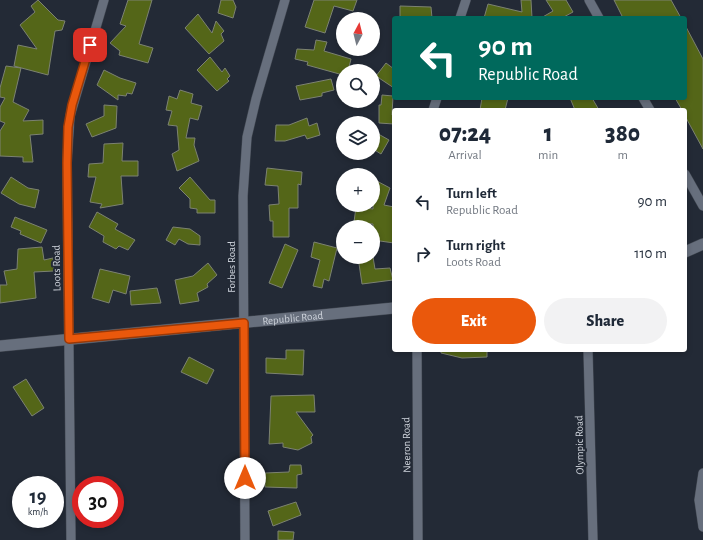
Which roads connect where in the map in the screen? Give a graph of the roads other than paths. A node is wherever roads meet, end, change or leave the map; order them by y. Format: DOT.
graph roads {
  1 [pos="104,0"];
  2 [pos="286,0"];
  3 [pos="466,0"];
  4 [pos="589,0"];
  5 [pos="461,16"];
  6 [pos="598,16"];
  7 [pos="687,178"];
  8 [pos="703,206"];
  9 [pos="703,244"];
  10 [pos="687,251"];
  11 [pos="392,308"];
  12 [pos="244,323"];
  13 [pos="69,339"];
  14 [pos="0,346"];
  15 [pos="417,352"];
  16 [pos="588,352"];
  17 [pos="703,473"];
  18 [pos="703,527"];
  19 [pos="71,540"];
  20 [pos="245,540"];
  21 [pos="418,540"];
  22 [pos="593,540"];
  1 -- 13 [label="street, Loots Road"];
  2 -- 12 [label="street, Forbes Road"];
  3 -- 5 [label="street"];
  4 -- 6 [label="street"];
  7 -- 8 [label="street"];
  9 -- 10 [label="main road"];
  11 -- 12 [label="main road, Republic Road"];
  12 -- 13 [label="main road, Republic Road"];
  12 -- 20 [label="street, Forbes Road"];
  13 -- 14 [label="main road, Republic Road"];
  13 -- 19 [label="street, Loots Road"];
  15 -- 21 [label="street, Neeron Road"];
  16 -- 22 [label="street, Olympic Road"];
  17 -- 18 [label="street"];
}
